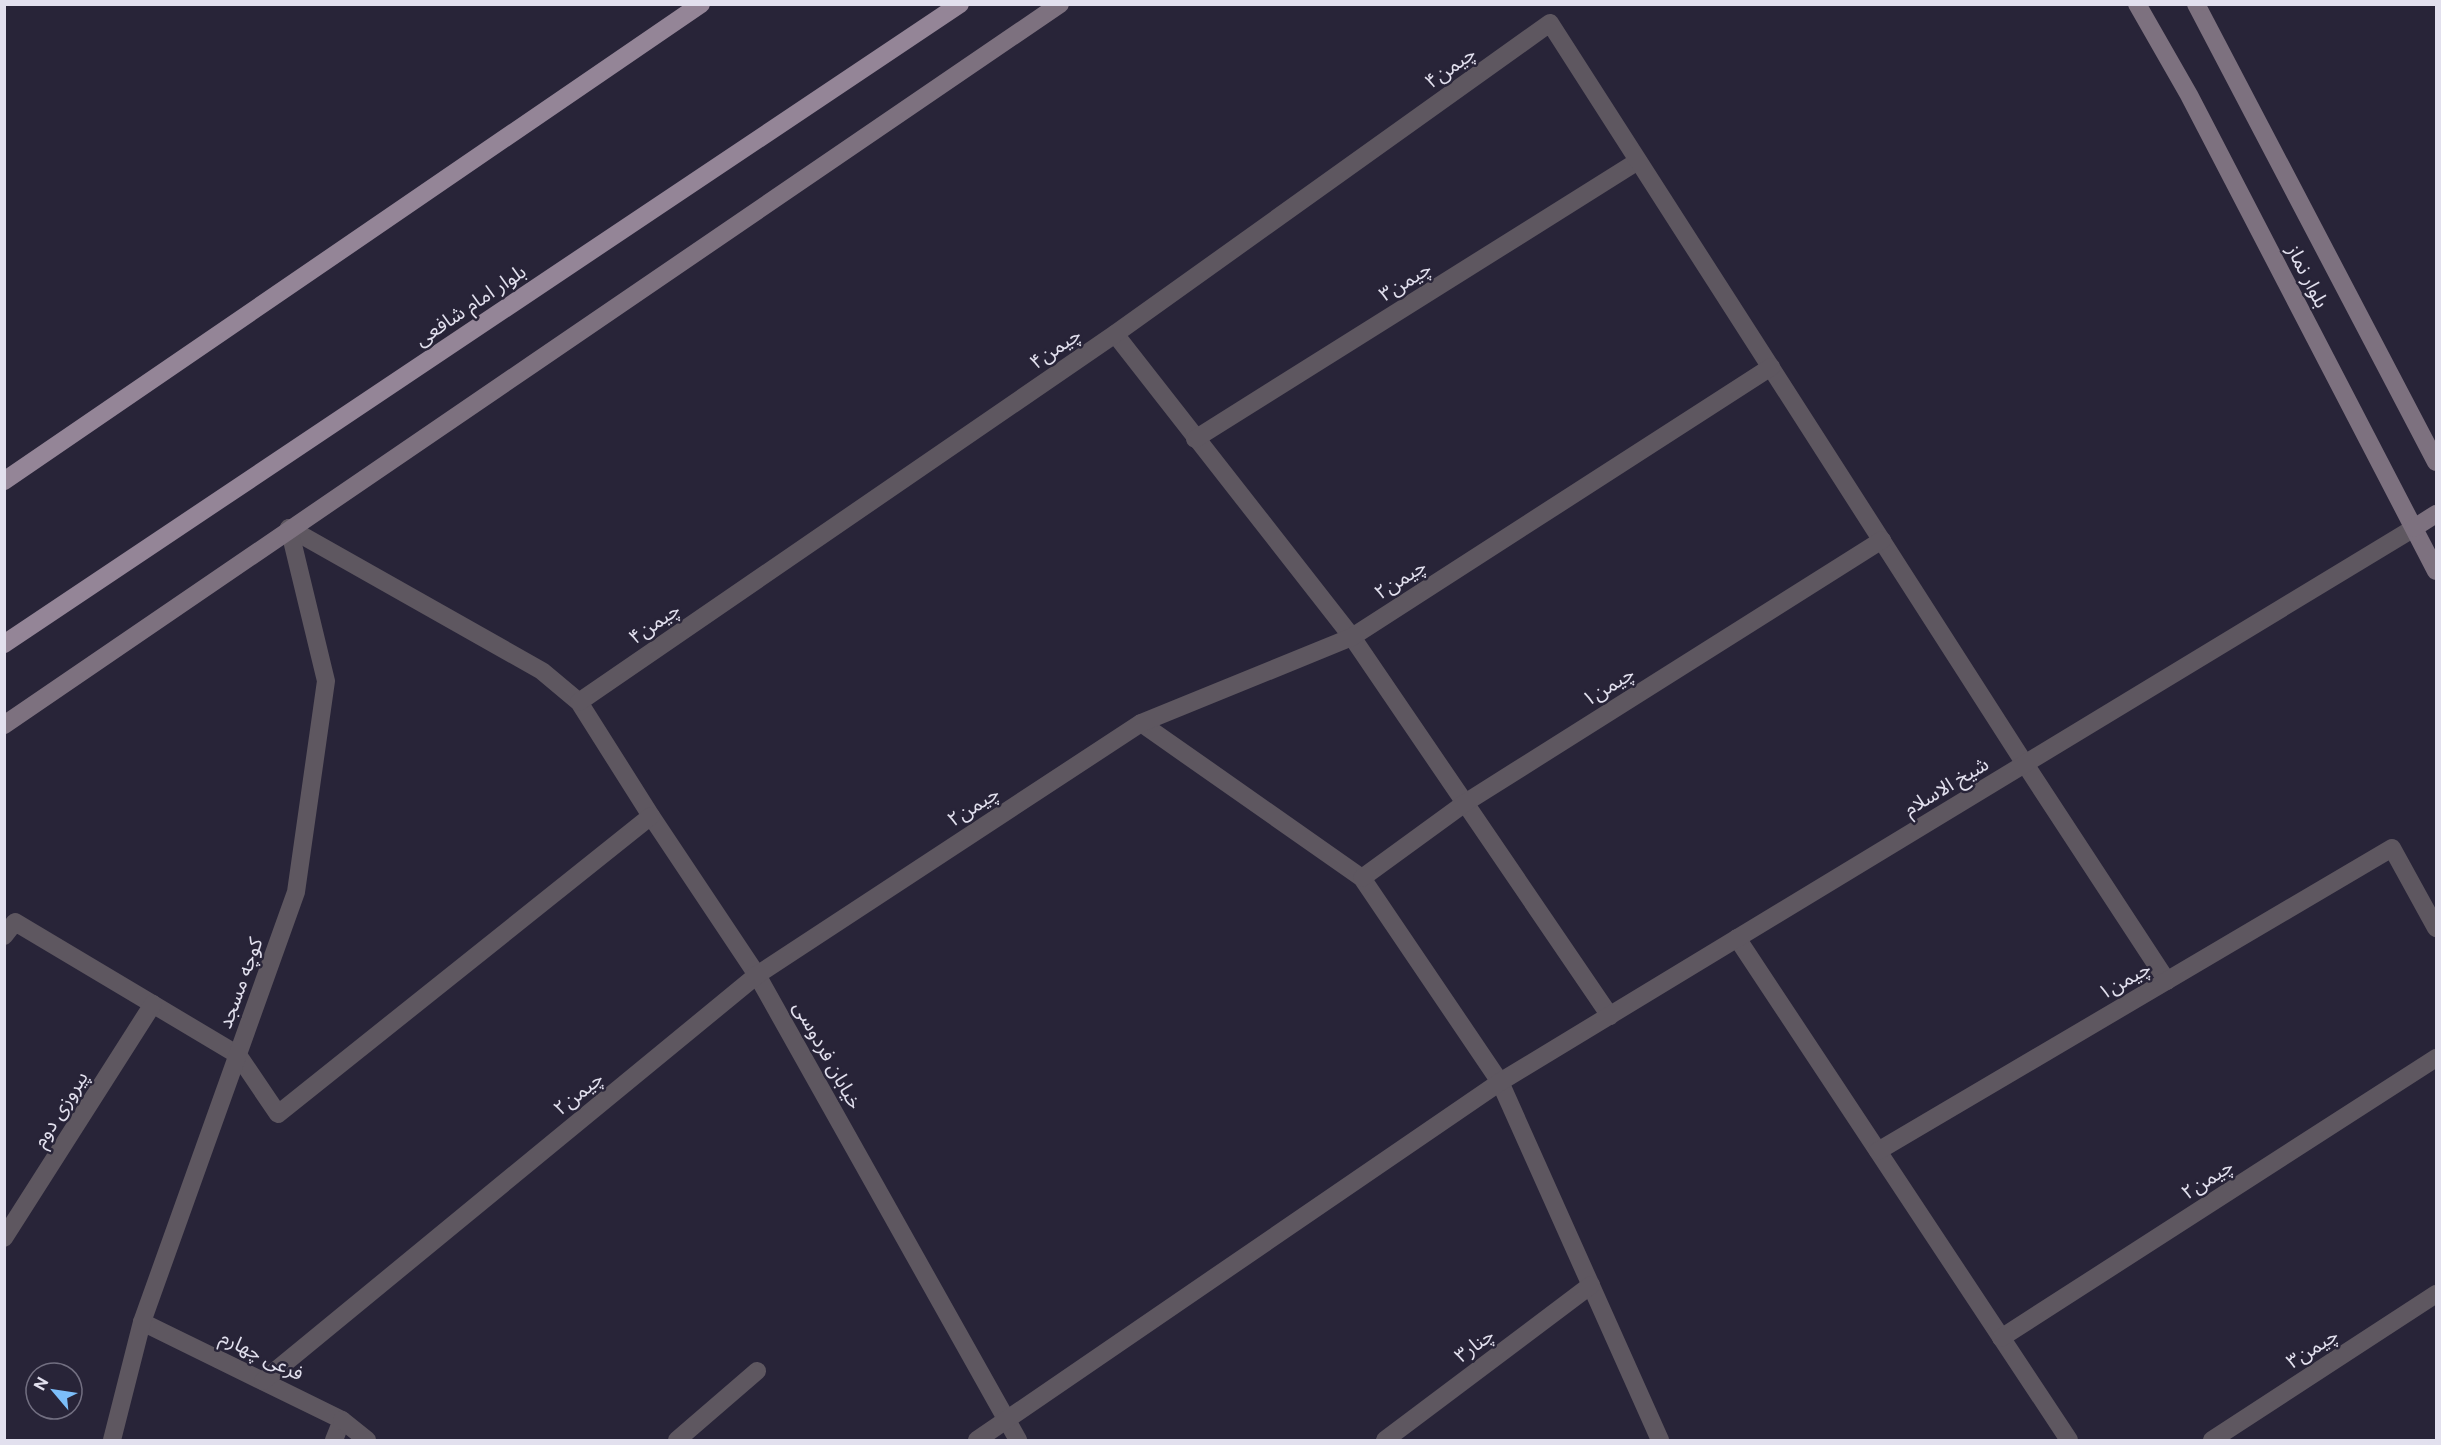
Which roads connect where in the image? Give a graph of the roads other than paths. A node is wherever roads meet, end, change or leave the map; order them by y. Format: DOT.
graph roads {
  1 [pos="701,4"];
  2 [pos="960,4"];
  3 [pos="1060,4"];
  4 [pos="2137,4"];
  5 [pos="2196,4"];
  6 [pos="1638,161"];
  7 [pos="1115,334"];
  8 [pos="1771,367"];
  9 [pos="1195,439"];
  10 [pos="2436,462"];
  11 [pos="4,481"];
  12 [pos="2436,513"];
  13 [pos="289,528"];
  14 [pos="2414,528"];
  15 [pos="1882,540"];
  16 [pos="2436,571"];
  17 [pos="1352,637"];
  18 [pos="4,644"];
  19 [pos="579,702"];
  20 [pos="1141,723"];
  21 [pos="4,725"];
  22 [pos="2025,764"];
  23 [pos="1465,803"];
  24 [pos="651,816"];
  25 [pos="1362,878"];
  26 [pos="2436,928"];
  27 [pos="10,929"];
  28 [pos="1737,938"];
  29 [pos="757,975"];
  30 [pos="2167,981"];
  31 [pos="153,1004"];
  32 [pos="1610,1016"];
  33 [pos="238,1055"];
  34 [pos="2436,1058"];
  35 [pos="1500,1082"];
  36 [pos="1878,1150"];
  37 [pos="4,1238"];
  38 [pos="1591,1285"];
  39 [pos="2436,1294"];
  40 [pos="142,1322"];
  41 [pos="2001,1338"];
  42 [pos="757,1371"];
  43 [pos="263,1381"];
  44 [pos="342,1420"];
  45 [pos="1007,1420"];
  46 [pos="112,1440"];
  47 [pos="334,1440"];
  48 [pos="367,1440"];
  49 [pos="677,1440"];
  50 [pos="977,1440"];
  51 [pos="1018,1440"];
  52 [pos="1385,1440"];
  53 [pos="1660,1440"];
  54 [pos="2069,1440"];
  55 [pos="2212,1440"];
  1 -- 11 [label="main road"];
  2 -- 18 [label="main road, بلوار امام شافعی"];
  3 -- 13 [label="street"];
  4 -- 14 [label="street, بلوار نماز"];
  5 -- 10 [label="street, بلوار نماز"];
  6 -- 7 [label="street, چیمن۴"];
  6 -- 8 [label="street"];
  6 -- 9 [label="street, چیمن۳"];
  7 -- 9 [label="street"];
  7 -- 19 [label="street, چیمن۴"];
  8 -- 15 [label="street"];
  8 -- 17 [label="street, چیمن۲"];
  9 -- 17 [label="street"];
  12 -- 14 [label="street"];
  13 -- 19 [label="street, خیابان فردوسی"];
  13 -- 21 [label="street"];
  13 -- 33 [label="street, کوچه مسجد"];
  14 -- 16 [label="street, بلوار نماز"];
  14 -- 22 [label="street, شیخ الاسلام"];
  15 -- 22 [label="street"];
  15 -- 23 [label="street, چیمن۱"];
  17 -- 20 [label="street, چیمن۲"];
  17 -- 23 [label="street"];
  19 -- 24 [label="street, خیابان فردوسی"];
  20 -- 25 [label="street"];
  20 -- 29 [label="street, چیمن۲"];
  22 -- 28 [label="street, شیخ الاسلام"];
  22 -- 30 [label="street"];
  23 -- 25 [label="street, چیمن۱"];
  23 -- 32 [label="street"];
  24 -- 29 [label="street, خیابان فردوسی"];
  24 -- 33 [label="street"];
  25 -- 35 [label="street"];
  26 -- 30 [label="street, چیمن۱"];
  27 -- 31 [label="street"];
  28 -- 32 [label="street, شیخ الاسلام"];
  28 -- 36 [label="street"];
  29 -- 43 [label="street, چیمن۲"];
  29 -- 45 [label="street, خیابان فردوسی"];
  30 -- 36 [label="street, چیمن۱"];
  31 -- 33 [label="street"];
  31 -- 37 [label="street, پیروزی دوم"];
  32 -- 35 [label="street, شیخ الاسلام"];
  33 -- 40 [label="street, کوچه مسجد"];
  34 -- 41 [label="street, چیمن۲"];
  35 -- 38 [label="street"];
  35 -- 45 [label="street, شیخ الاسلام"];
  36 -- 41 [label="street"];
  38 -- 52 [label="street, چنار۳"];
  38 -- 53 [label="street"];
  39 -- 55 [label="street, چیمن۳"];
  40 -- 43 [label="street, فرعی چهارم"];
  40 -- 46 [label="street, کوچه مسجد"];
  41 -- 54 [label="street"];
  42 -- 49 [label="street"];
  43 -- 44 [label="street, فرعی چهارم"];
  44 -- 47 [label="street"];
  44 -- 48 [label="street, فرعی چهارم"];
  45 -- 50 [label="street, شیخ الاسلام"];
  45 -- 51 [label="street, خیابان فردوسی"];
}
